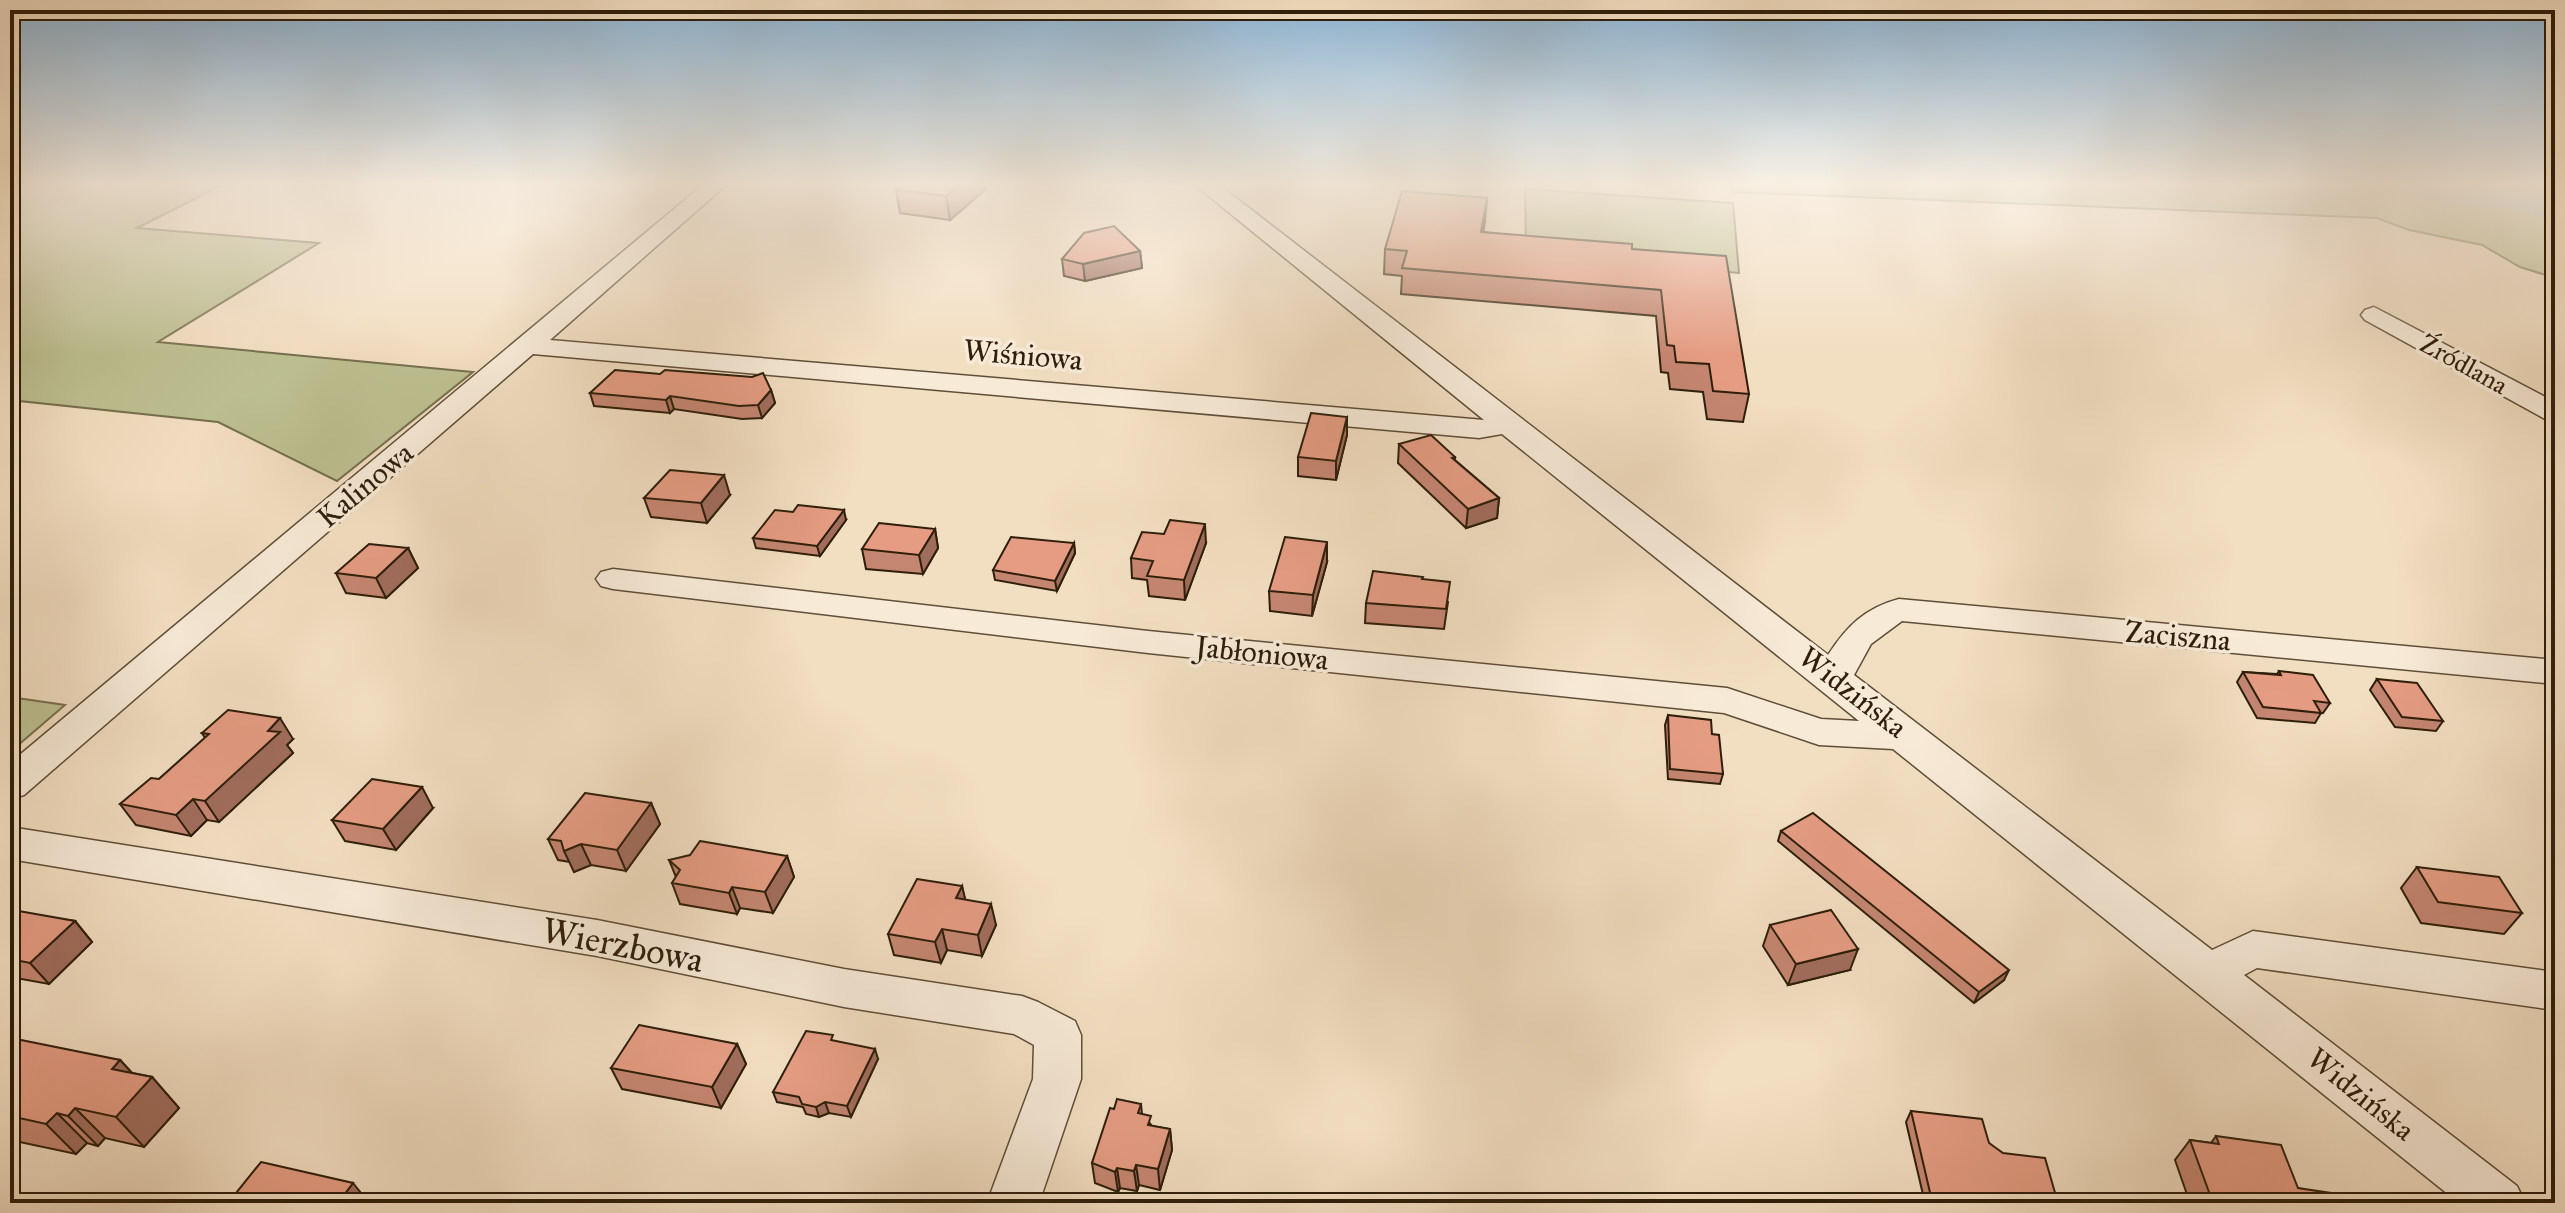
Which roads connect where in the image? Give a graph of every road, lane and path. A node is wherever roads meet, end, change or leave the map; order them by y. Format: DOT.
graph roads {
  1 [pos="651,241"];
  2 [pos="1277,241"];
  3 [pos="2374,315"];
  4 [pos="529,346"];
  5 [pos="2555,413"];
  6 [pos="1512,424"];
  7 [pos="613,579"];
  8 [pos="2555,672"];
  9 [pos="1835,678"];
  10 [pos="1908,736"];
  11 [pos="10,785"];
  12 [pos="10,843"];
  13 [pos="2212,975"];
  14 [pos="2555,991"];
  15 [pos="1013,1203"];
  16 [pos="2499,1203"];
  1 -- 4 [label="street, Kalinowa"];
  2 -- 6 [label="street, Widzińska"];
  3 -- 5 [label="street, Źródlana"];
  4 -- 6 [label="street, Wiśniowa"];
  4 -- 11 [label="street, Kalinowa"];
  6 -- 9 [label="street, Widzińska"];
  7 -- 10 [label="street, Jabłoniowa"];
  8 -- 9 [label="street, Zaciszna"];
  9 -- 10 [label="street, Widzińska"];
  10 -- 13 [label="street, Widzińska"];
  12 -- 15 [label="street, Wierzbowa"];
  13 -- 14 [label="street"];
  13 -- 16 [label="street, Widzińska"];
}
